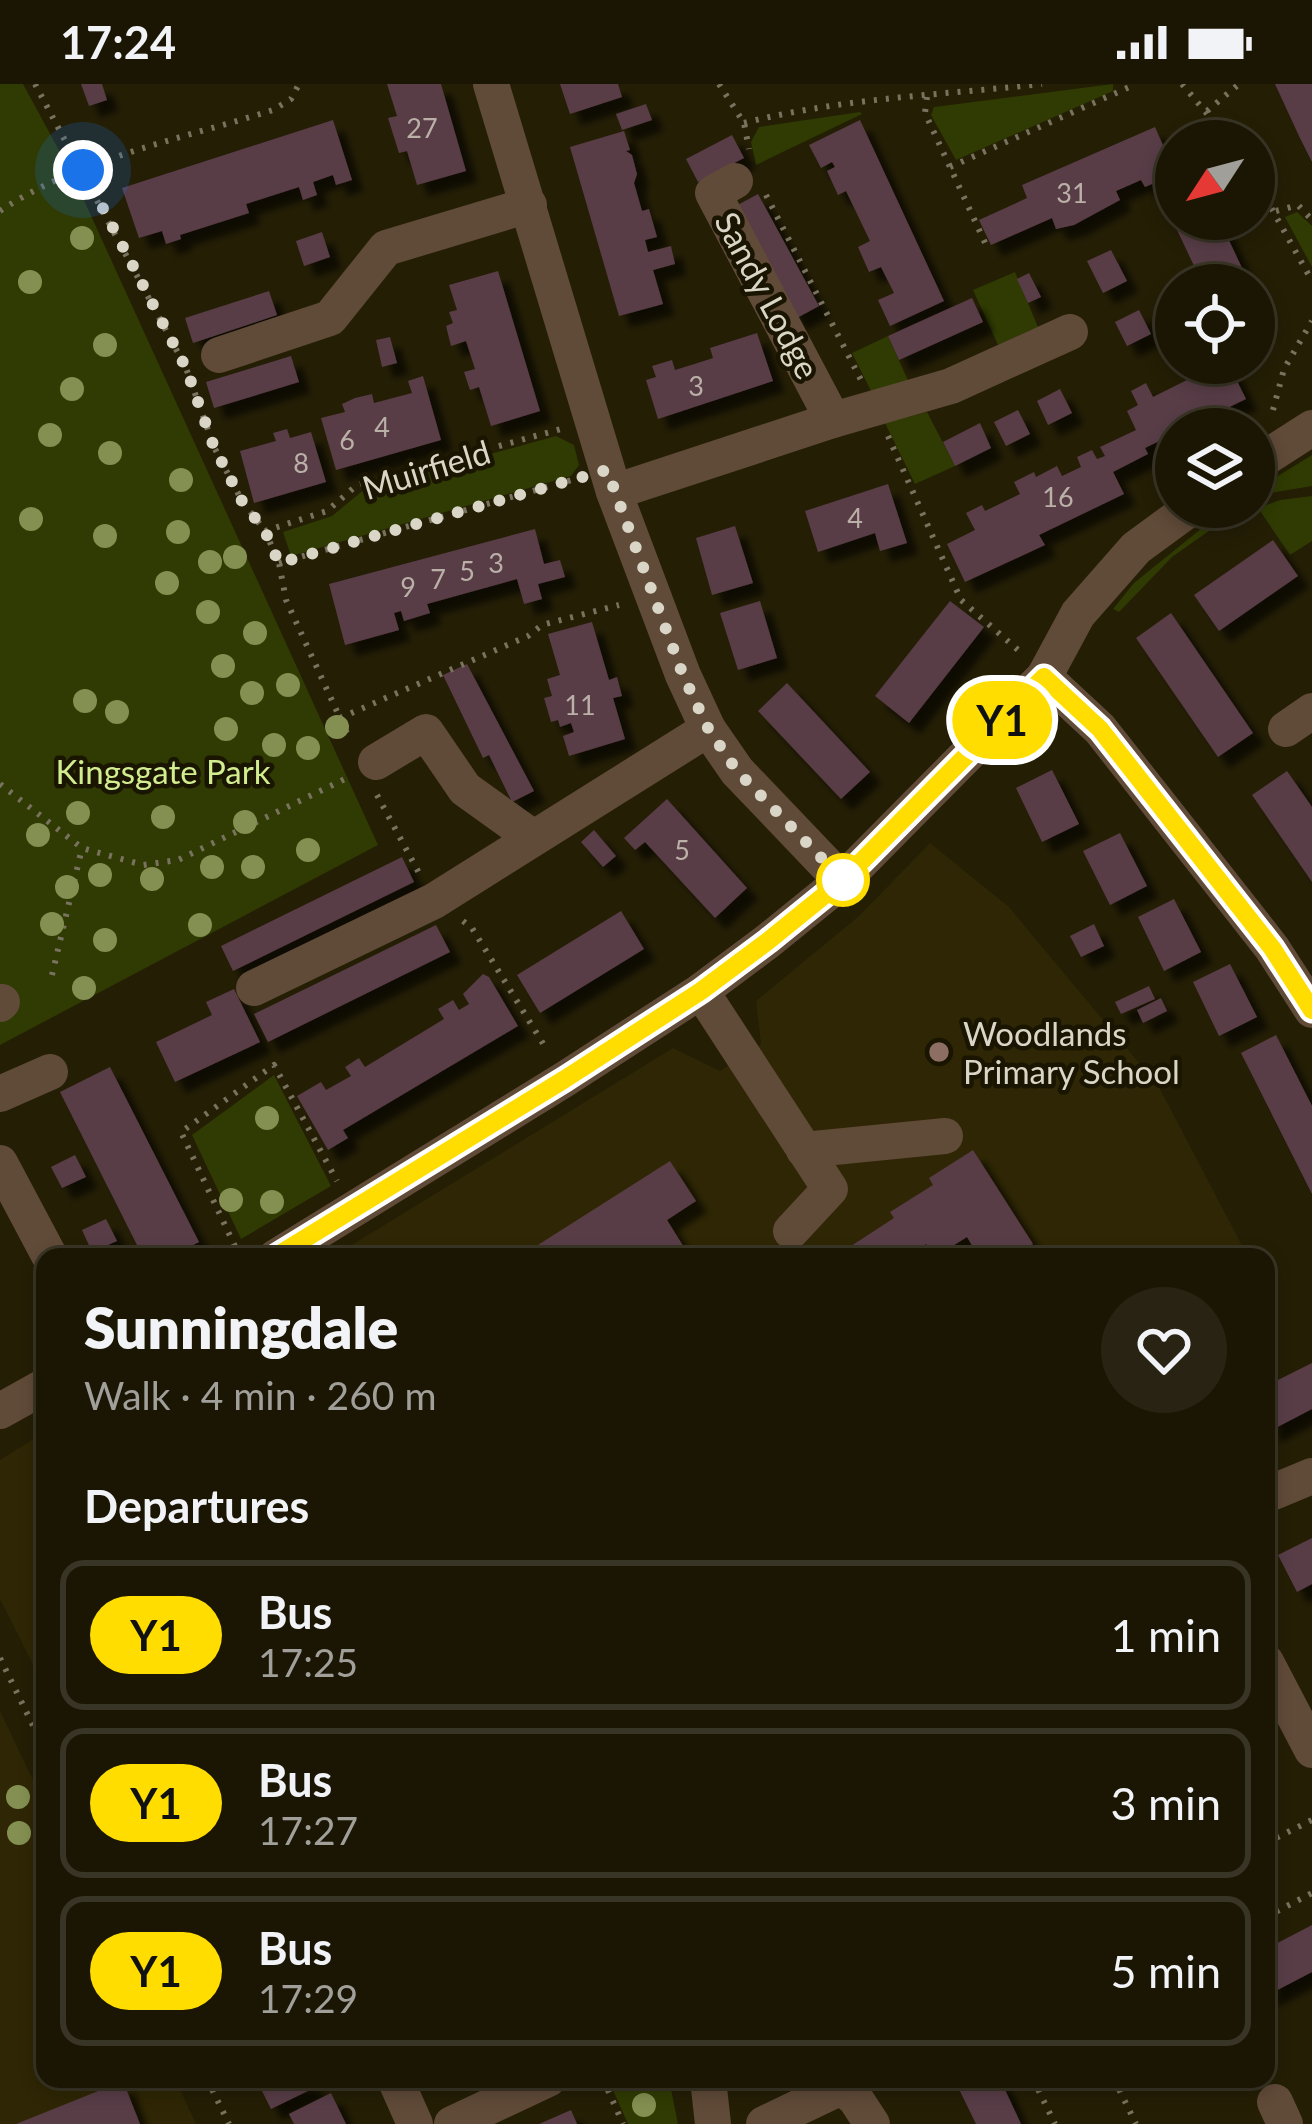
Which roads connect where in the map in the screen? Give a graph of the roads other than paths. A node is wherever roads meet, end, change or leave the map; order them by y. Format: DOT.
graph roads {
  1 [pos="490,84"];
  2 [pos="735,181"];
  3 [pos="529,205"];
  4 [pos="1070,332"];
  5 [pos="219,355"];
  6 [pos="833,420"];
  7 [pos="1312,428"];
  8 [pos="1275,452"];
  9 [pos="610,481"];
  10 [pos="1163,528"];
  11 [pos="1044,677"];
  12 [pos="708,728"];
  13 [pos="370,765"];
  14 [pos="532,837"];
  15 [pos="842,881"];
  16 [pos="254,988"];
  17 [pos="701,991"];
  18 [pos="1312,1010"];
  19 [pos="50,1072"];
  20 [pos="0,1094"];
  21 [pos="945,1136"];
  22 [pos="804,1150"];
  23 [pos="0,1163"];
  24 [pos="791,1231"];
  25 [pos="45,1248"];
  26 [pos="291,1248"];
  27 [pos="36,1391"];
  28 [pos="0,1412"];
  29 [pos="1312,1476"];
  30 [pos="1275,1491"];
  31 [pos="1275,1672"];
  32 [pos="1300,1700"];
  33 [pos="1312,1750"];
  34 [pos="399,2088"];
  35 [pos="529,2088"];
  36 [pos="709,2088"];
  37 [pos="840,2088"];
  38 [pos="852,2088"];
  39 [pos="415,2124"];
  40 [pos="452,2124"];
  41 [pos="713,2124"];
  42 [pos="764,2124"];
  43 [pos="872,2124"];
  1 -- 3 [label="street"];
  2 -- 6 [label="street, Sandy Lodge"];
  3 -- 5 [label="street"];
  3 -- 9 [label="street"];
  4 -- 6 [label="street, Sandy Lodge"];
  6 -- 9 [label="street, Sandy Lodge"];
  7 -- 8 [label="street"];
  9 -- 12 [label="street"];
  10 -- 11 [label="street"];
  11 -- 15 [label="street"];
  11 -- 18 [label="street"];
  12 -- 14 [label="street"];
  12 -- 15 [label="street"];
  13 -- 14 [label="street"];
  14 -- 16 [label="street"];
  15 -- 17 [label="street"];
  17 -- 22 [label="street"];
  17 -- 26 [label="street"];
  19 -- 20 [label="street"];
  21 -- 22 [label="street"];
  22 -- 24 [label="street"];
  23 -- 25 [label="street"];
  27 -- 28 [label="street"];
  29 -- 30 [label="street"];
  31 -- 32 [label="street"];
  32 -- 33 [label="street"];
  34 -- 39 [label="street"];
  35 -- 40 [label="street"];
  36 -- 41 [label="street"];
  37 -- 42 [label="street"];
  38 -- 43 [label="street"];
}
